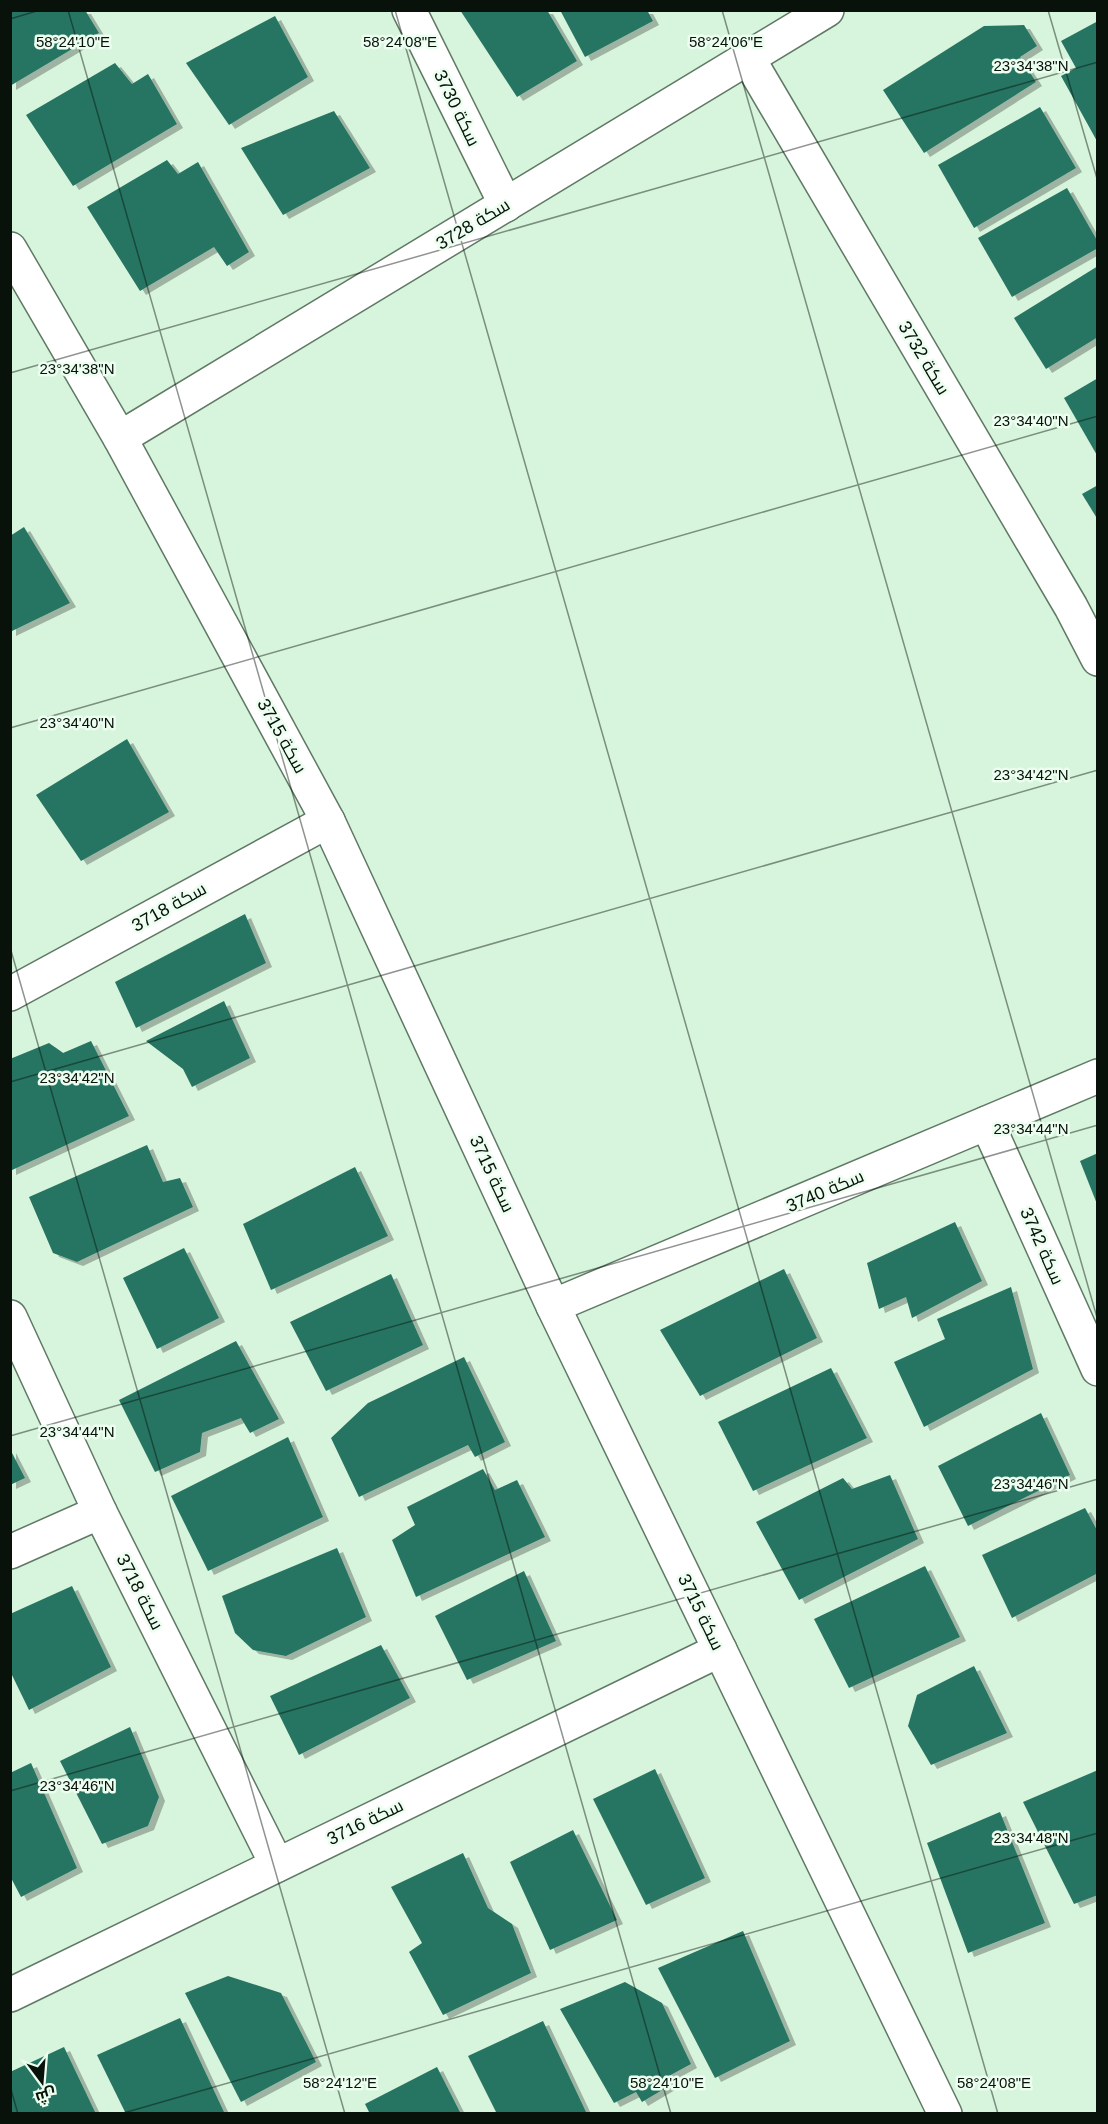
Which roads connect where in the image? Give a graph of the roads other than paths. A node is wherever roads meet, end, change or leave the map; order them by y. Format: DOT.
graph roads {
  1 [pos="409,10"];
  2 [pos="827,10"];
  3 [pos="748,58"];
  4 [pos="506,205"];
  5 [pos="10,249"];
  6 [pos="120,438"];
  7 [pos="1098,659"];
  8 [pos="328,820"];
  9 [pos="10,993"];
  10 [pos="1098,1076"];
  11 [pos="987,1123"];
  12 [pos="553,1306"];
  13 [pos="10,1317"];
  14 [pos="1098,1369"];
  15 [pos="100,1512"];
  16 [pos="10,1552"];
  17 [pos="720,1650"];
  18 [pos="277,1865"];
  19 [pos="10,1995"];
  20 [pos="945,2114"];
  1 -- 4 [label="street, سكة 3730"];
  2 -- 3 [label="street, سكة 3728"];
  3 -- 4 [label="street, سكة 3728"];
  3 -- 7 [label="street, سكة 3732"];
  4 -- 6 [label="street, سكة 3728"];
  5 -- 6 [label="street, سكة 3715"];
  6 -- 8 [label="street, سكة 3715"];
  8 -- 9 [label="street, سكة 3718"];
  8 -- 12 [label="street, سكة 3715"];
  10 -- 11 [label="street, سكة 3740"];
  11 -- 12 [label="street, سكة 3740"];
  11 -- 14 [label="street, سكة 3742"];
  12 -- 17 [label="street, سكة 3715"];
  13 -- 15 [label="street, سكة 3718"];
  15 -- 16 [label="street"];
  15 -- 18 [label="street, سكة 3718"];
  17 -- 18 [label="street, سكة 3716"];
  17 -- 20 [label="street, سكة 3715"];
  18 -- 19 [label="street, سكة 3716"];
}
